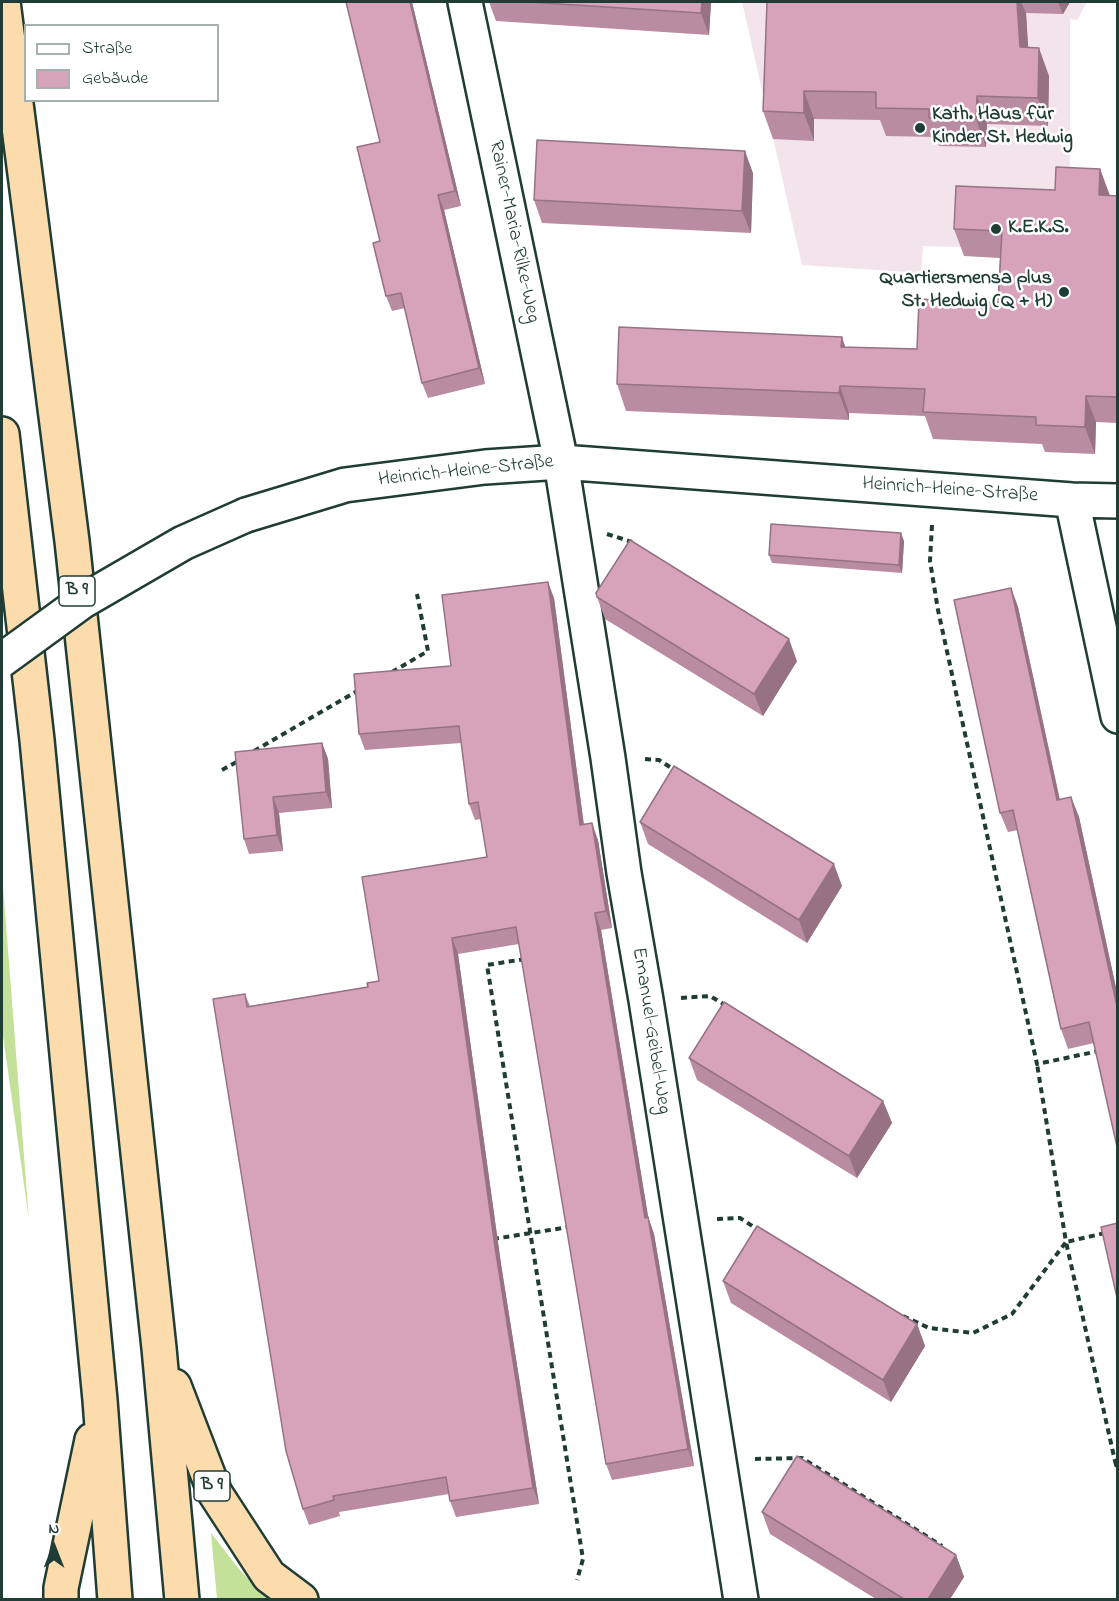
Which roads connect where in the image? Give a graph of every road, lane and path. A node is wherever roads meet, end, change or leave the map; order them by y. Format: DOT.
graph roads {
  1 [pos="3,2"];
  2 [pos="465,2"];
  3 [pos="2,434"];
  4 [pos="561,462"];
  5 [pos="934,490"];
  6 [pos="1072,500"];
  7 [pos="1118,501"];
  8 [pos="572,526"];
  9 [pos="637,545"];
  10 [pos="417,594"];
  11 [pos="2,660"];
  12 [pos="391,672"];
  13 [pos="363,688"];
  14 [pos="1118,716"];
  15 [pos="252,752"];
  16 [pos="242,758"];
  17 [pos="608,758"];
  18 [pos="222,770"];
  19 [pos="679,772"];
  20 [pos="532,958"];
  21 [pos="646,1000"];
  22 [pos="730,1008"];
  23 [pos="1106,1049"];
  24 [pos="1037,1064"];
  25 [pos="680,1219"];
  26 [pos="574,1227"];
  27 [pos="1107,1232"];
  28 [pos="530,1234"];
  29 [pos="770,1237"];
  30 [pos="483,1241"];
  31 [pos="1066,1242"];
  32 [pos="900,1314"];
  33 [pos="159,1348"];
  34 [pos="100,1400"];
  35 [pos="718,1460"];
  36 [pos="1116,1461"];
  37 [pos="1118,1472"];
  38 [pos="942,1545"];
  39 [pos="577,1580"];
  40 [pos="61,1599"];
  41 [pos="115,1599"];
  42 [pos="182,1599"];
  43 [pos="301,1599"];
  44 [pos="741,1599"];
  1 -- 33 [label="highway, B 9"];
  2 -- 4 [label="street, Rainer-Maria-Rilke-Weg"];
  3 -- 34 [label="highway"];
  4 -- 5 [label="street, Heinrich-Heine-Straße"];
  4 -- 8 [label="street, Emanuel-Geibel-Weg"];
  4 -- 11 [label="street, Heinrich-Heine-Straße, bridge"];
  5 -- 6 [label="street, Heinrich-Heine-Straße"];
  5 -- 24 [label="path"];
  6 -- 7 [label="street, Heinrich-Heine-Straße"];
  6 -- 14 [label="street"];
  8 -- 9 [label="path"];
  8 -- 17 [label="street, Emanuel-Geibel-Weg"];
  10 -- 12 [label="path"];
  13 -- 15 [label="path"];
  16 -- 18 [label="path"];
  17 -- 19 [label="path"];
  17 -- 21 [label="street, Emanuel-Geibel-Weg"];
  20 -- 28 [label="path"];
  21 -- 22 [label="path"];
  21 -- 25 [label="street, Emanuel-Geibel-Weg"];
  23 -- 24 [label="path"];
  24 -- 31 [label="path"];
  25 -- 29 [label="path"];
  25 -- 35 [label="street, Emanuel-Geibel-Weg"];
  26 -- 28 [label="path"];
  27 -- 31 [label="path"];
  28 -- 30 [label="path"];
  28 -- 39 [label="path"];
  31 -- 32 [label="path"];
  31 -- 36 [label="path"];
  33 -- 42 [label="highway, B 9"];
  33 -- 43 [label="highway, B 9"];
  34 -- 40 [label="highway"];
  34 -- 41 [label="highway"];
  35 -- 38 [label="path"];
  35 -- 44 [label="street, Emanuel-Geibel-Weg"];
  36 -- 37 [label="path"];
}
